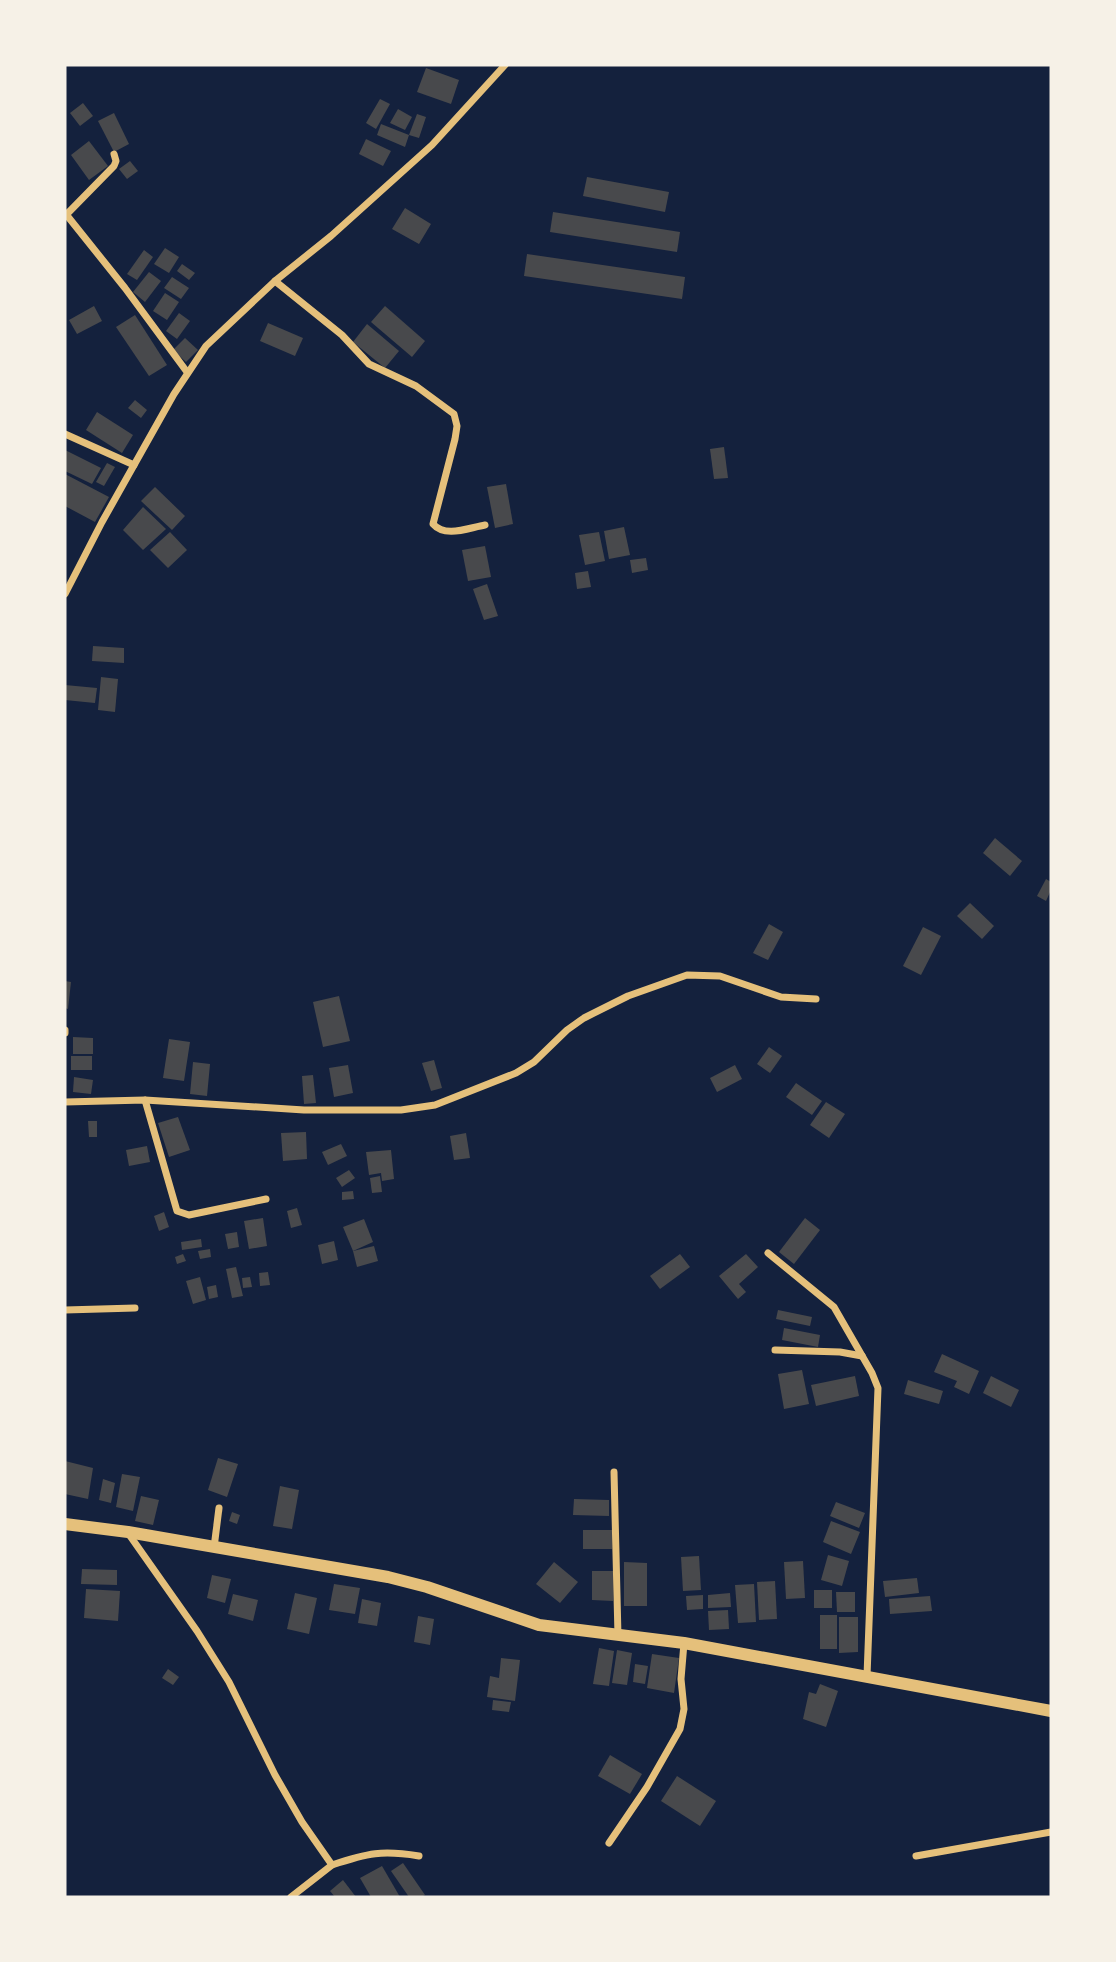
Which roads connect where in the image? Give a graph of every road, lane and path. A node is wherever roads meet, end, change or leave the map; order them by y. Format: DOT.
graph roads {
  1 [pos="505,65"];
  2 [pos="114,154"];
  3 [pos="65,214"];
  4 [pos="275,281"];
  5 [pos="187,372"];
  6 [pos="65,434"];
  7 [pos="134,465"];
  8 [pos="485,525"];
  9 [pos="65,594"];
  10 [pos="816,999"];
  11 [pos="145,1100"];
  12 [pos="65,1102"];
  13 [pos="266,1199"];
  14 [pos="768,1253"];
  15 [pos="135,1308"];
  16 [pos="65,1310"];
  17 [pos="775,1350"];
  18 [pos="862,1356"];
  19 [pos="614,1472"];
  20 [pos="219,1507"];
  21 [pos="65,1524"];
  22 [pos="128,1532"];
  23 [pos="214,1548"];
  24 [pos="618,1636"];
  25 [pos="684,1643"];
  26 [pos="867,1675"];
  27 [pos="1051,1711"];
  28 [pos="1051,1832"];
  29 [pos="609,1843"];
  30 [pos="419,1856"];
  31 [pos="916,1856"];
  32 [pos="332,1865"];
  33 [pos="291,1897"];
  1 -- 4 [label="street"];
  2 -- 3 [label="street"];
  3 -- 5 [label="street"];
  4 -- 5 [label="street"];
  4 -- 8 [label="street"];
  5 -- 7 [label="street"];
  6 -- 7 [label="street"];
  7 -- 9 [label="street"];
  10 -- 11 [label="street"];
  11 -- 12 [label="street"];
  11 -- 13 [label="street"];
  14 -- 18 [label="street"];
  15 -- 16 [label="street"];
  17 -- 18 [label="street"];
  18 -- 26 [label="street"];
  19 -- 24 [label="street"];
  20 -- 23 [label="street"];
  21 -- 22 [label="main road"];
  22 -- 23 [label="main road"];
  22 -- 32 [label="street"];
  23 -- 24 [label="main road"];
  24 -- 25 [label="main road"];
  25 -- 26 [label="main road"];
  25 -- 29 [label="street"];
  26 -- 27 [label="main road"];
  28 -- 31 [label="street"];
  30 -- 32 [label="street"];
  32 -- 33 [label="street"];
}
